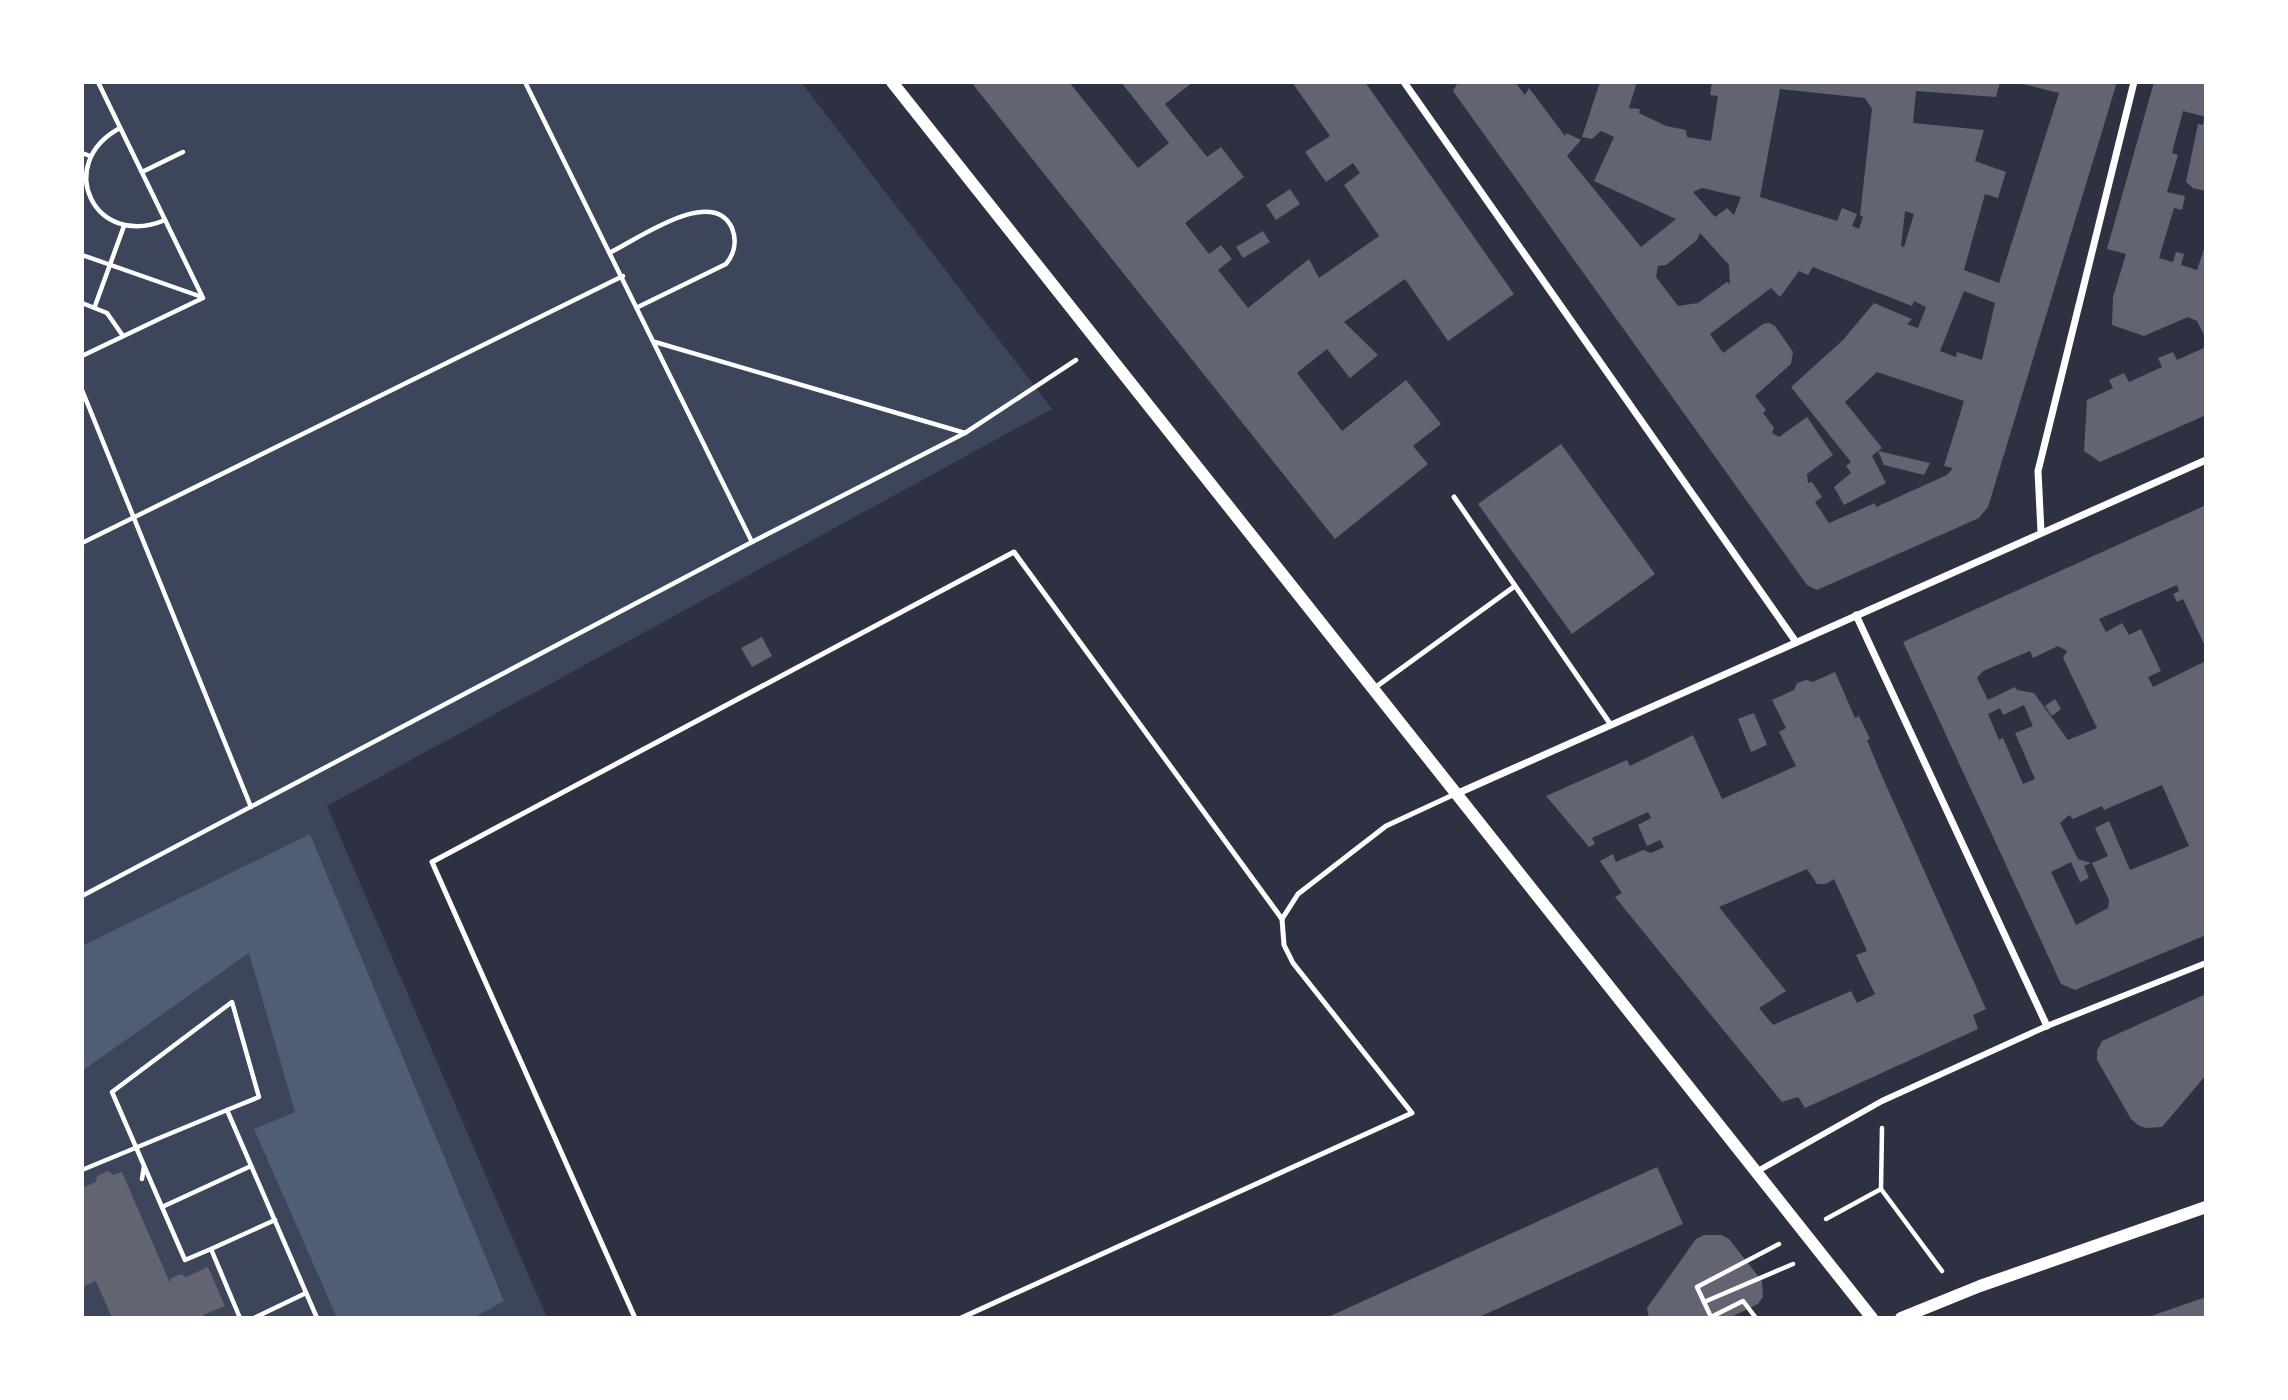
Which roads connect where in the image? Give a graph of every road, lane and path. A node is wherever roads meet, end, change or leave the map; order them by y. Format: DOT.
graph roads {
  1 [pos="98,82"];
  2 [pos="524,82"];
  3 [pos="892,82"];
  4 [pos="1404,82"];
  5 [pos="2133,82"];
  6 [pos="120,128"];
  7 [pos="183,152"];
  8 [pos="82,153"];
  9 [pos="90,156"];
  10 [pos="142,172"];
  11 [pos="165,220"];
  12 [pos="124,226"];
  13 [pos="611,253"];
  14 [pos="82,256"];
  15 [pos="110,265"];
  16 [pos="623,276"];
  17 [pos="203,298"];
  18 [pos="82,303"];
  19 [pos="95,306"];
  20 [pos="638,307"];
  21 [pos="123,336"];
  22 [pos="655,342"];
  23 [pos="1100,344"];
  24 [pos="82,356"];
  25 [pos="82,390"];
  26 [pos="965,433"];
  27 [pos="2206,460"];
  28 [pos="1454,497"];
  29 [pos="134,518"];
  30 [pos="2041,532"];
  31 [pos="752,542"];
  32 [pos="82,543"];
  33 [pos="1515,586"];
  34 [pos="1856,615"];
  35 [pos="1796,642"];
  36 [pos="1373,688"];
  37 [pos="1611,725"];
  38 [pos="1457,794"];
  39 [pos="251,807"];
  40 [pos="82,896"];
  41 [pos="1282,919"];
  42 [pos="2206,962"];
  43 [pos="2047,1027"];
  44 [pos="1882,1101"];
  45 [pos="227,1110"];
  46 [pos="136,1147"];
  47 [pos="144,1165"];
  48 [pos="251,1166"];
  49 [pos="82,1171"];
  50 [pos="1756,1172"];
  51 [pos="142,1179"];
  52 [pos="1881,1189"];
  53 [pos="162,1207"];
  54 [pos="2206,1207"];
  55 [pos="275,1220"];
  56 [pos="1804,1231"];
  57 [pos="211,1249"];
  58 [pos="1803,1260"];
  59 [pos="306,1293"];
  60 [pos="1959,1294"];
  61 [pos="1704,1302"];
  62 [pos="240,1318"];
  63 [pos="254,1318"];
  64 [pos="317,1318"];
  65 [pos="635,1318"];
  66 [pos="961,1318"];
  67 [pos="1756,1318"];
  68 [pos="1872,1318"];
  69 [pos="1901,1318"];
  1 -- 6 [label="path"];
  2 -- 13 [label="path"];
  3 -- 23 [label="street"];
  4 -- 35 [label="street"];
  5 -- 30 [label="street"];
  6 -- 9 [label="path"];
  6 -- 10 [label="path"];
  7 -- 10 [label="path"];
  8 -- 9 [label="path"];
  9 -- 12 [label="path"];
  10 -- 11 [label="path"];
  11 -- 12 [label="path"];
  11 -- 17 [label="path"];
  12 -- 15 [label="path"];
  13 -- 16 [label="path"];
  13 -- 20 [label="path"];
  14 -- 15 [label="path"];
  15 -- 17 [label="path"];
  15 -- 19 [label="path"];
  16 -- 20 [label="path"];
  16 -- 29 [label="path"];
  17 -- 21 [label="path"];
  18 -- 19 [label="path"];
  19 -- 21 [label="path"];
  20 -- 22 [label="path"];
  21 -- 24 [label="path"];
  22 -- 26 [label="path"];
  22 -- 31 [label="path"];
  23 -- 26 [label="path"];
  23 -- 36 [label="street"];
  25 -- 29 [label="path"];
  26 -- 31 [label="path"];
  27 -- 30 [label="street"];
  28 -- 33 [label="lane"];
  29 -- 32 [label="path"];
  29 -- 39 [label="path"];
  30 -- 34 [label="street"];
  31 -- 39 [label="path"];
  33 -- 36 [label="lane"];
  33 -- 37 [label="lane"];
  34 -- 35 [label="street"];
  34 -- 43 [label="street"];
  35 -- 37 [label="street"];
  36 -- 38 [label="street"];
  37 -- 38 [label="street"];
  38 -- 41 [label="lane"];
  38 -- 50 [label="street"];
  39 -- 40 [label="path"];
  41 -- 65 [label="lane"];
  41 -- 66 [label="lane"];
  42 -- 43 [label="street"];
  43 -- 44 [label="street"];
  44 -- 50 [label="street"];
  44 -- 52 [label="path"];
  45 -- 46 [label="path"];
  45 -- 46 [label="path"];
  45 -- 48 [label="path"];
  46 -- 47 [label="path"];
  46 -- 49 [label="path"];
  47 -- 51 [label="path"];
  47 -- 53 [label="path"];
  48 -- 53 [label="path"];
  48 -- 55 [label="path"];
  50 -- 56 [label="street"];
  52 -- 56 [label="path"];
  52 -- 60 [label="path"];
  53 -- 57 [label="path"];
  54 -- 60 [label="street"];
  55 -- 57 [label="path"];
  55 -- 59 [label="path"];
  56 -- 61 [label="path"];
  56 -- 68 [label="street"];
  57 -- 62 [label="path"];
  58 -- 61 [label="path"];
  59 -- 63 [label="path"];
  59 -- 64 [label="path"];
  60 -- 69 [label="street"];
  61 -- 67 [label="path"];
}
